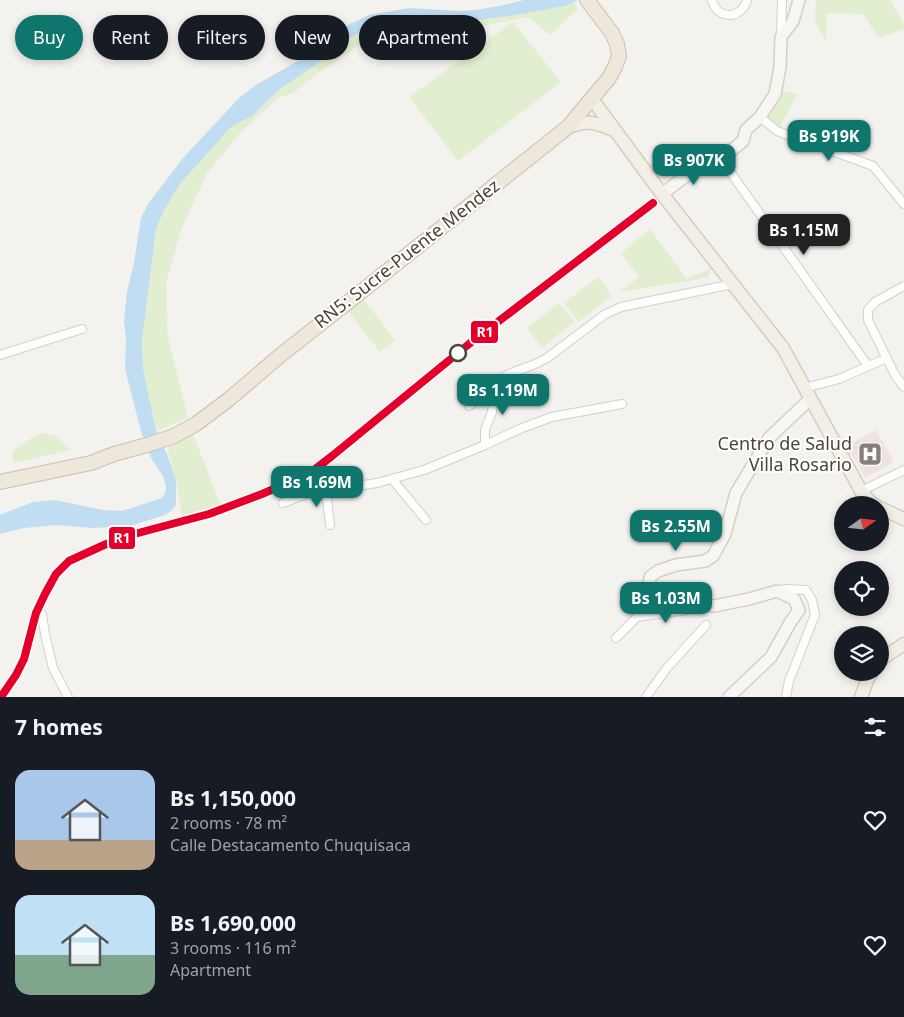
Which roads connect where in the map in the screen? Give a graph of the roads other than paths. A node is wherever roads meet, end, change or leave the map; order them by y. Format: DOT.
graph roads {
  1 [pos="586,0"];
  2 [pos="712,0"];
  3 [pos="747,0"];
  4 [pos="782,0"];
  5 [pos="799,0"];
  6 [pos="781,37"];
  7 [pos="592,99"];
  8 [pos="760,117"];
  9 [pos="568,127"];
  10 [pos="614,130"];
  11 [pos="721,159"];
  12 [pos="662,194"];
  13 [pos="904,204"];
  14 [pos="733,284"];
  15 [pos="904,286"];
  16 [pos="82,329"];
  17 [pos="0,355"];
  18 [pos="887,358"];
  19 [pos="868,366"];
  20 [pos="904,387"];
  21 [pos="491,389"];
  22 [pos="807,394"];
  23 [pos="622,404"];
  24 [pos="469,406"];
  25 [pos="485,445"];
  26 [pos="114,454"];
  27 [pos="904,470"];
  28 [pos="0,473"];
  29 [pos="392,479"];
  30 [pos="0,482"];
  31 [pos="326,490"];
  32 [pos="861,491"];
  33 [pos="866,496"];
  34 [pos="283,503"];
  35 [pos="889,512"];
  36 [pos="904,519"];
  37 [pos="426,520"];
  38 [pos="330,525"];
  39 [pos="778,592"];
  40 [pos="714,606"];
  41 [pos="42,614"];
  42 [pos="706,625"];
  43 [pos="616,638"];
  44 [pos="904,644"];
  45 [pos="889,654"];
  46 [pos="867,681"];
  47 [pos="68,697"];
  48 [pos="646,697"];
  49 [pos="729,697"];
  50 [pos="786,697"];
  51 [pos="860,697"];
  1 -- 7 [label="highway, RN5: Sucre-Puente Mendez"];
  2 -- 3 [label="street"];
  4 -- 6 [label="street"];
  5 -- 6 [label="street"];
  6 -- 8 [label="street"];
  7 -- 9 [label="highway, RN5: Sucre-Puente Mendez"];
  7 -- 10 [label="main road"];
  8 -- 11 [label="street"];
  8 -- 13 [label="street"];
  9 -- 10 [label="main road"];
  9 -- 26 [label="highway, RN5: Sucre-Puente Mendez"];
  10 -- 12 [label="main road"];
  11 -- 12 [label="street"];
  11 -- 19 [label="street"];
  12 -- 14 [label="main road"];
  14 -- 21 [label="street"];
  14 -- 22 [label="main road"];
  15 -- 18 [label="street"];
  16 -- 17 [label="street"];
  18 -- 19 [label="street"];
  18 -- 20 [label="street"];
  19 -- 22 [label="street"];
  21 -- 24 [label="street"];
  21 -- 25 [label="street"];
  22 -- 32 [label="main road"];
  22 -- 40 [label="street"];
  23 -- 25 [label="street"];
  25 -- 29 [label="street"];
  26 -- 28 [label="highway, RN5: Sucre-Puente Mendez"];
  26 -- 30 [label="highway, RN5: Sucre-Puente Mendez"];
  27 -- 32 [label="street"];
  29 -- 31 [label="street"];
  29 -- 37 [label="street"];
  31 -- 34 [label="street"];
  31 -- 38 [label="street"];
  32 -- 33 [label="main road"];
  35 -- 36 [label="main road"];
  39 -- 40 [label="street"];
  39 -- 49 [label="street"];
  39 -- 50 [label="street"];
  40 -- 43 [label="street"];
  41 -- 47 [label="street"];
  42 -- 48 [label="street"];
  44 -- 45 [label="main road"];
  46 -- 51 [label="main road"];
}
